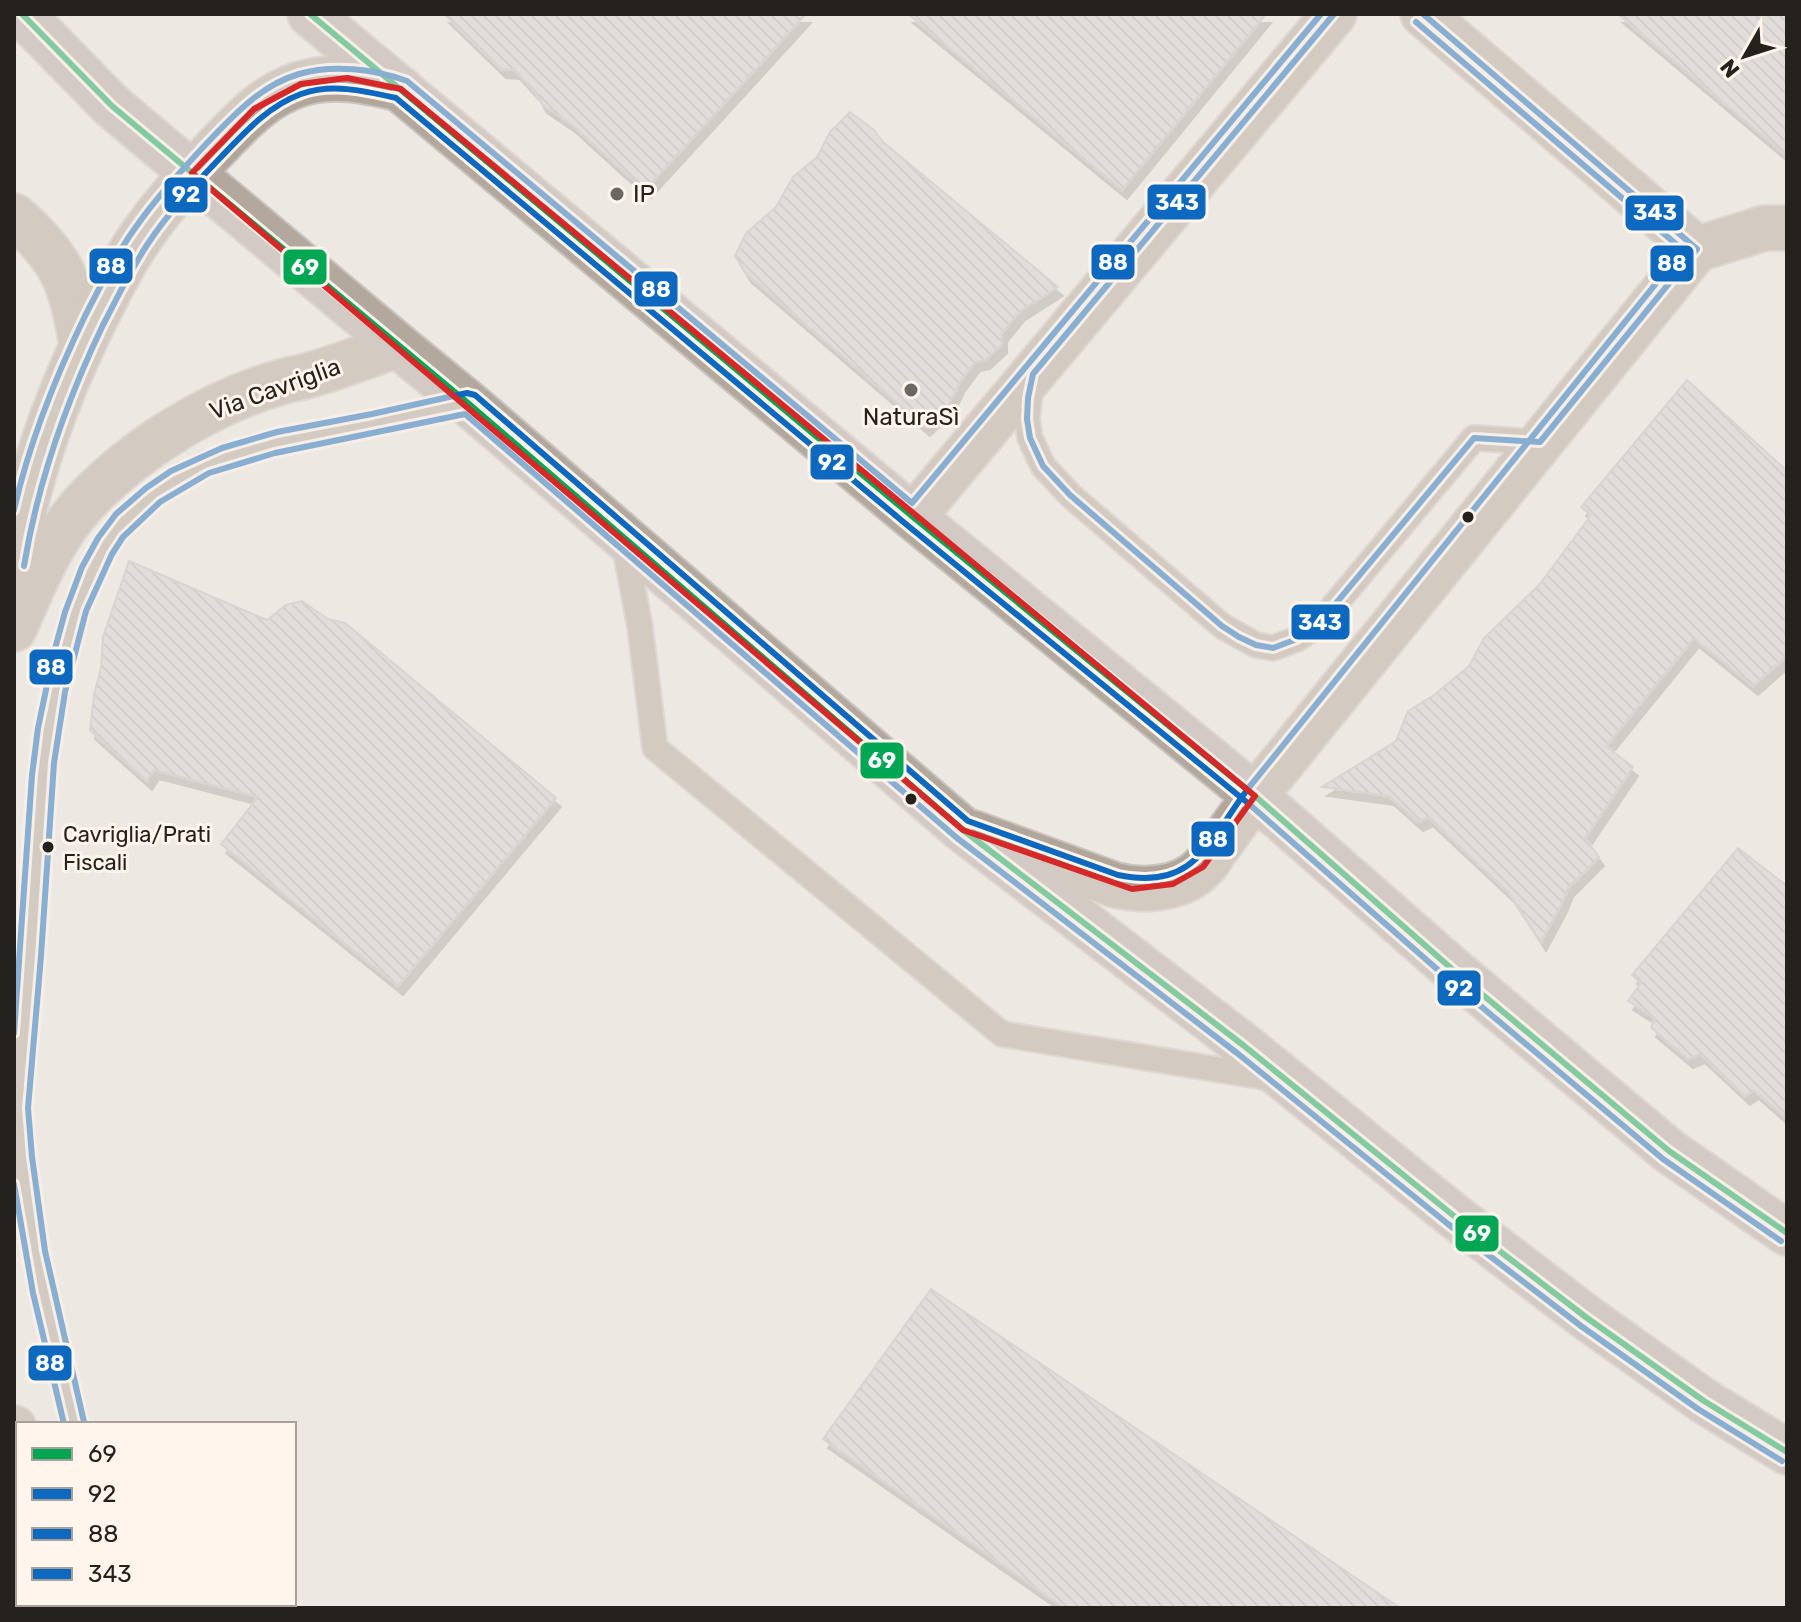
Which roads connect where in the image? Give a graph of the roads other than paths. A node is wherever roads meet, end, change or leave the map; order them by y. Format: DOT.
graph roads {
  1 [pos="22,14"];
  2 [pos="310,14"];
  3 [pos="1334,14"];
  4 [pos="1423,14"];
  5 [pos="401,89"];
  6 [pos="192,173"];
  7 [pos="14,216"];
  8 [pos="1787,228"];
  9 [pos="1697,249"];
  10 [pos="82,345"];
  11 [pos="397,345"];
  12 [pos="1033,374"];
  13 [pos="468,403"];
  14 [pos="1540,442"];
  15 [pos="913,517"];
  16 [pos="623,536"];
  17 [pos="14,564"];
  18 [pos="14,629"];
  19 [pos="1255,796"];
  20 [pos="963,830"];
  21 [pos="1287,1081"];
  22 [pos="1787,1233"];
  23 [pos="74,1422"];
  24 [pos="1787,1452"];
  1 -- 6 [label="main road"];
  2 -- 5 [label="main road"];
  3 -- 12 [label="street"];
  4 -- 9 [label="street"];
  5 -- 6 [label="street"];
  5 -- 15 [label="main road"];
  6 -- 10 [label="street"];
  6 -- 11 [label="main road"];
  7 -- 10 [label="street"];
  8 -- 9 [label="street"];
  9 -- 14 [label="street"];
  10 -- 17 [label="street"];
  11 -- 13 [label="main road"];
  11 -- 18 [label="street, Via Cavriglia"];
  12 -- 14 [label="lane"];
  12 -- 15 [label="street"];
  13 -- 16 [label="main road"];
  13 -- 23 [label="lane"];
  14 -- 19 [label="street"];
  15 -- 19 [label="main road"];
  16 -- 20 [label="main road"];
  16 -- 21 [label="lane"];
  19 -- 20 [label="street"];
  19 -- 22 [label="main road"];
  20 -- 21 [label="main road"];
  21 -- 24 [label="main road"];
}
